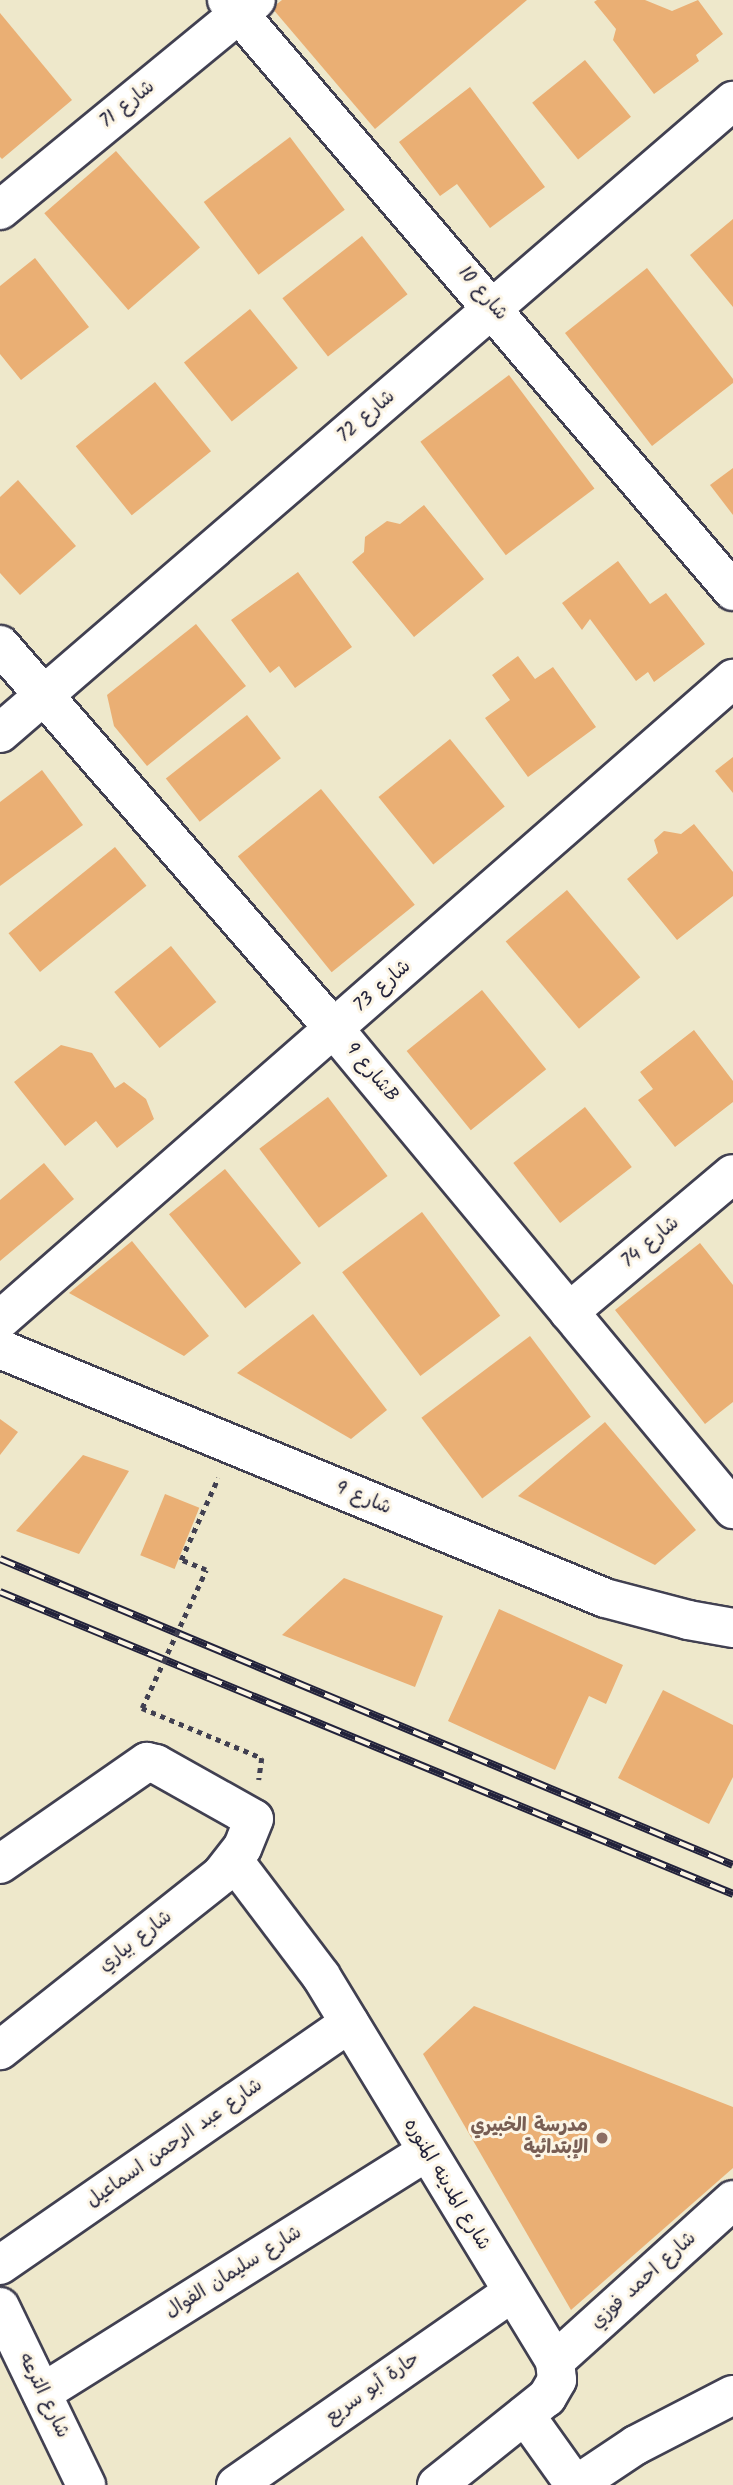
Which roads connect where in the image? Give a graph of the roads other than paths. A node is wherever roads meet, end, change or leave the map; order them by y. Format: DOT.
graph roads {
  1 [pos="241,5"];
  2 [pos="733,101"];
  3 [pos="0,209"];
  4 [pos="493,307"];
  5 [pos="733,592"];
  6 [pos="0,645"];
  7 [pos="733,680"];
  8 [pos="45,697"];
  9 [pos="0,733"];
  10 [pos="335,1030"];
  11 [pos="733,1174"];
  12 [pos="569,1312"];
  13 [pos="0,1320"];
  14 [pos="0,1349"];
  15 [pos="733,1509"];
  16 [pos="733,1628"];
  17 [pos="234,1861"];
  18 [pos="0,1864"];
  19 [pos="349,2023"];
  20 [pos="0,2050"];
  21 [pos="426,2152"];
  22 [pos="733,2200"];
  23 [pos="0,2265"];
  24 [pos="511,2293"];
  25 [pos="0,2307"];
  26 [pos="10,2356"];
  27 [pos="555,2361"];
  28 [pos="42,2393"];
  29 [pos="733,2395"];
  30 [pos="525,2415"];
  31 [pos="81,2483"];
  32 [pos="236,2485"];
  33 [pos="437,2485"];
  34 [pos="575,2485"];
  1 -- 3 [label="street, شارع 71"];
  1 -- 4 [label="street, شارع 10"];
  2 -- 4 [label="street, شارع 72"];
  4 -- 5 [label="street, شارع 10"];
  4 -- 8 [label="street, شارع 72"];
  6 -- 8 [label="street, شارع 9B"];
  7 -- 10 [label="street, شارع 73"];
  8 -- 9 [label="street, شارع 72"];
  8 -- 10 [label="street, شارع 9B"];
  10 -- 12 [label="street, شارع 9B"];
  10 -- 13 [label="street, شارع 73"];
  11 -- 12 [label="street, شارع 74"];
  12 -- 15 [label="street, شارع 9B"];
  14 -- 16 [label="street, شارع 9"];
  17 -- 18 [label="street, شارع بياري"];
  17 -- 19 [label="street, شارع المدينه المنوره"];
  17 -- 20 [label="street, شارع بياري"];
  19 -- 21 [label="street, شارع المدينه المنوره"];
  19 -- 23 [label="street, شارع عبد الرحمن اسماعيل"];
  21 -- 24 [label="street, شارع المدينه المنوره"];
  21 -- 28 [label="street, شارع سليمان الفوال"];
  22 -- 27 [label="street, شارع احمد فوزي"];
  24 -- 27 [label="street, شارع المدينه المنوره"];
  24 -- 32 [label="street, حارة أبو سريع"];
  25 -- 26 [label="street, شارع الترعه"];
  26 -- 28 [label="street, شارع الترعه"];
  27 -- 30 [label="street"];
  28 -- 31 [label="street, شارع الترعه"];
  29 -- 34 [label="street"];
  30 -- 33 [label="street"];
  30 -- 34 [label="street"];
}
